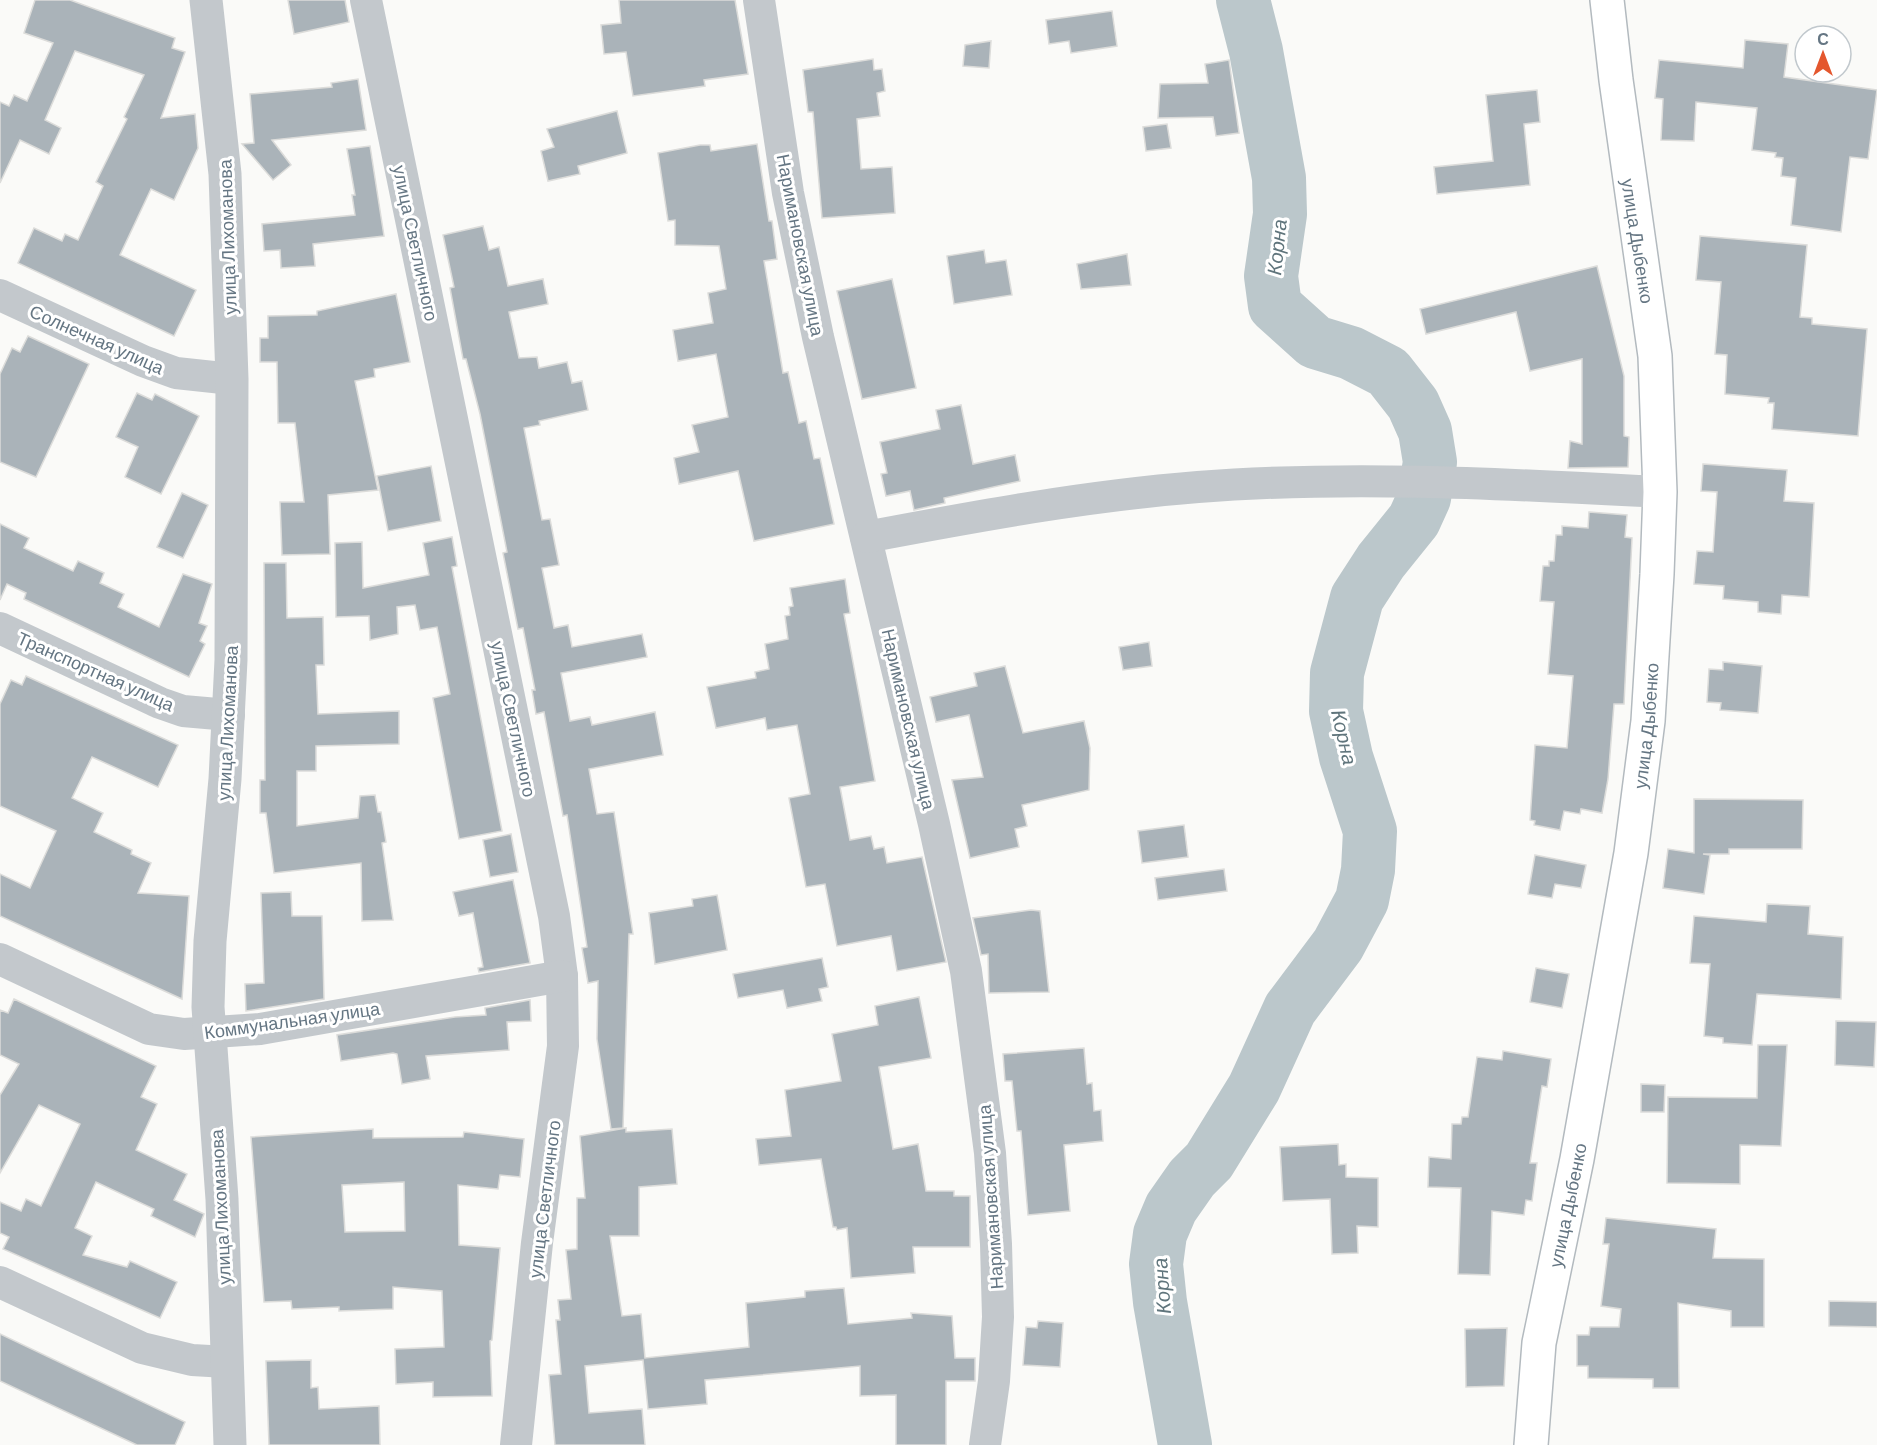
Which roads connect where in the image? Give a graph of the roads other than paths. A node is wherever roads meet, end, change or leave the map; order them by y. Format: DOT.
graph roads {
  1 [pos="206,0"];
  2 [pos="366,0"];
  3 [pos="759,0"];
  4 [pos="1607,0"];
  5 [pos="0,295"];
  6 [pos="232,379"];
  7 [pos="1660,492"];
  8 [pos="867,537"];
  9 [pos="0,628"];
  10 [pos="229,715"];
  11 [pos="0,959"];
  12 [pos="562,976"];
  13 [pos="208,1034"];
  14 [pos="0,1282"];
  15 [pos="227,1362"];
  16 [pos="230,1445"];
  17 [pos="516,1445"];
  18 [pos="985,1445"];
  19 [pos="1531,1445"];
  1 -- 6 [label="street, улица Лихоманова"];
  2 -- 12 [label="street, улица Светличного"];
  3 -- 8 [label="street, Наримановская улица"];
  4 -- 7 [label="main road, улица Дыбенко"];
  5 -- 6 [label="street, Солнечная улица"];
  6 -- 10 [label="street, улица Лихоманова"];
  7 -- 8 [label="street"];
  7 -- 19 [label="main road, улица Дыбенко"];
  8 -- 18 [label="street, Наримановская улица"];
  9 -- 10 [label="street, Транспортная улица"];
  10 -- 13 [label="street, улица Лихоманова"];
  11 -- 13 [label="street, Коммунальная улица"];
  12 -- 13 [label="street, Коммунальная улица"];
  12 -- 17 [label="street, улица Светличного"];
  13 -- 15 [label="street, улица Лихоманова"];
  14 -- 15 [label="street"];
  15 -- 16 [label="street, улица Лихоманова"];
}
